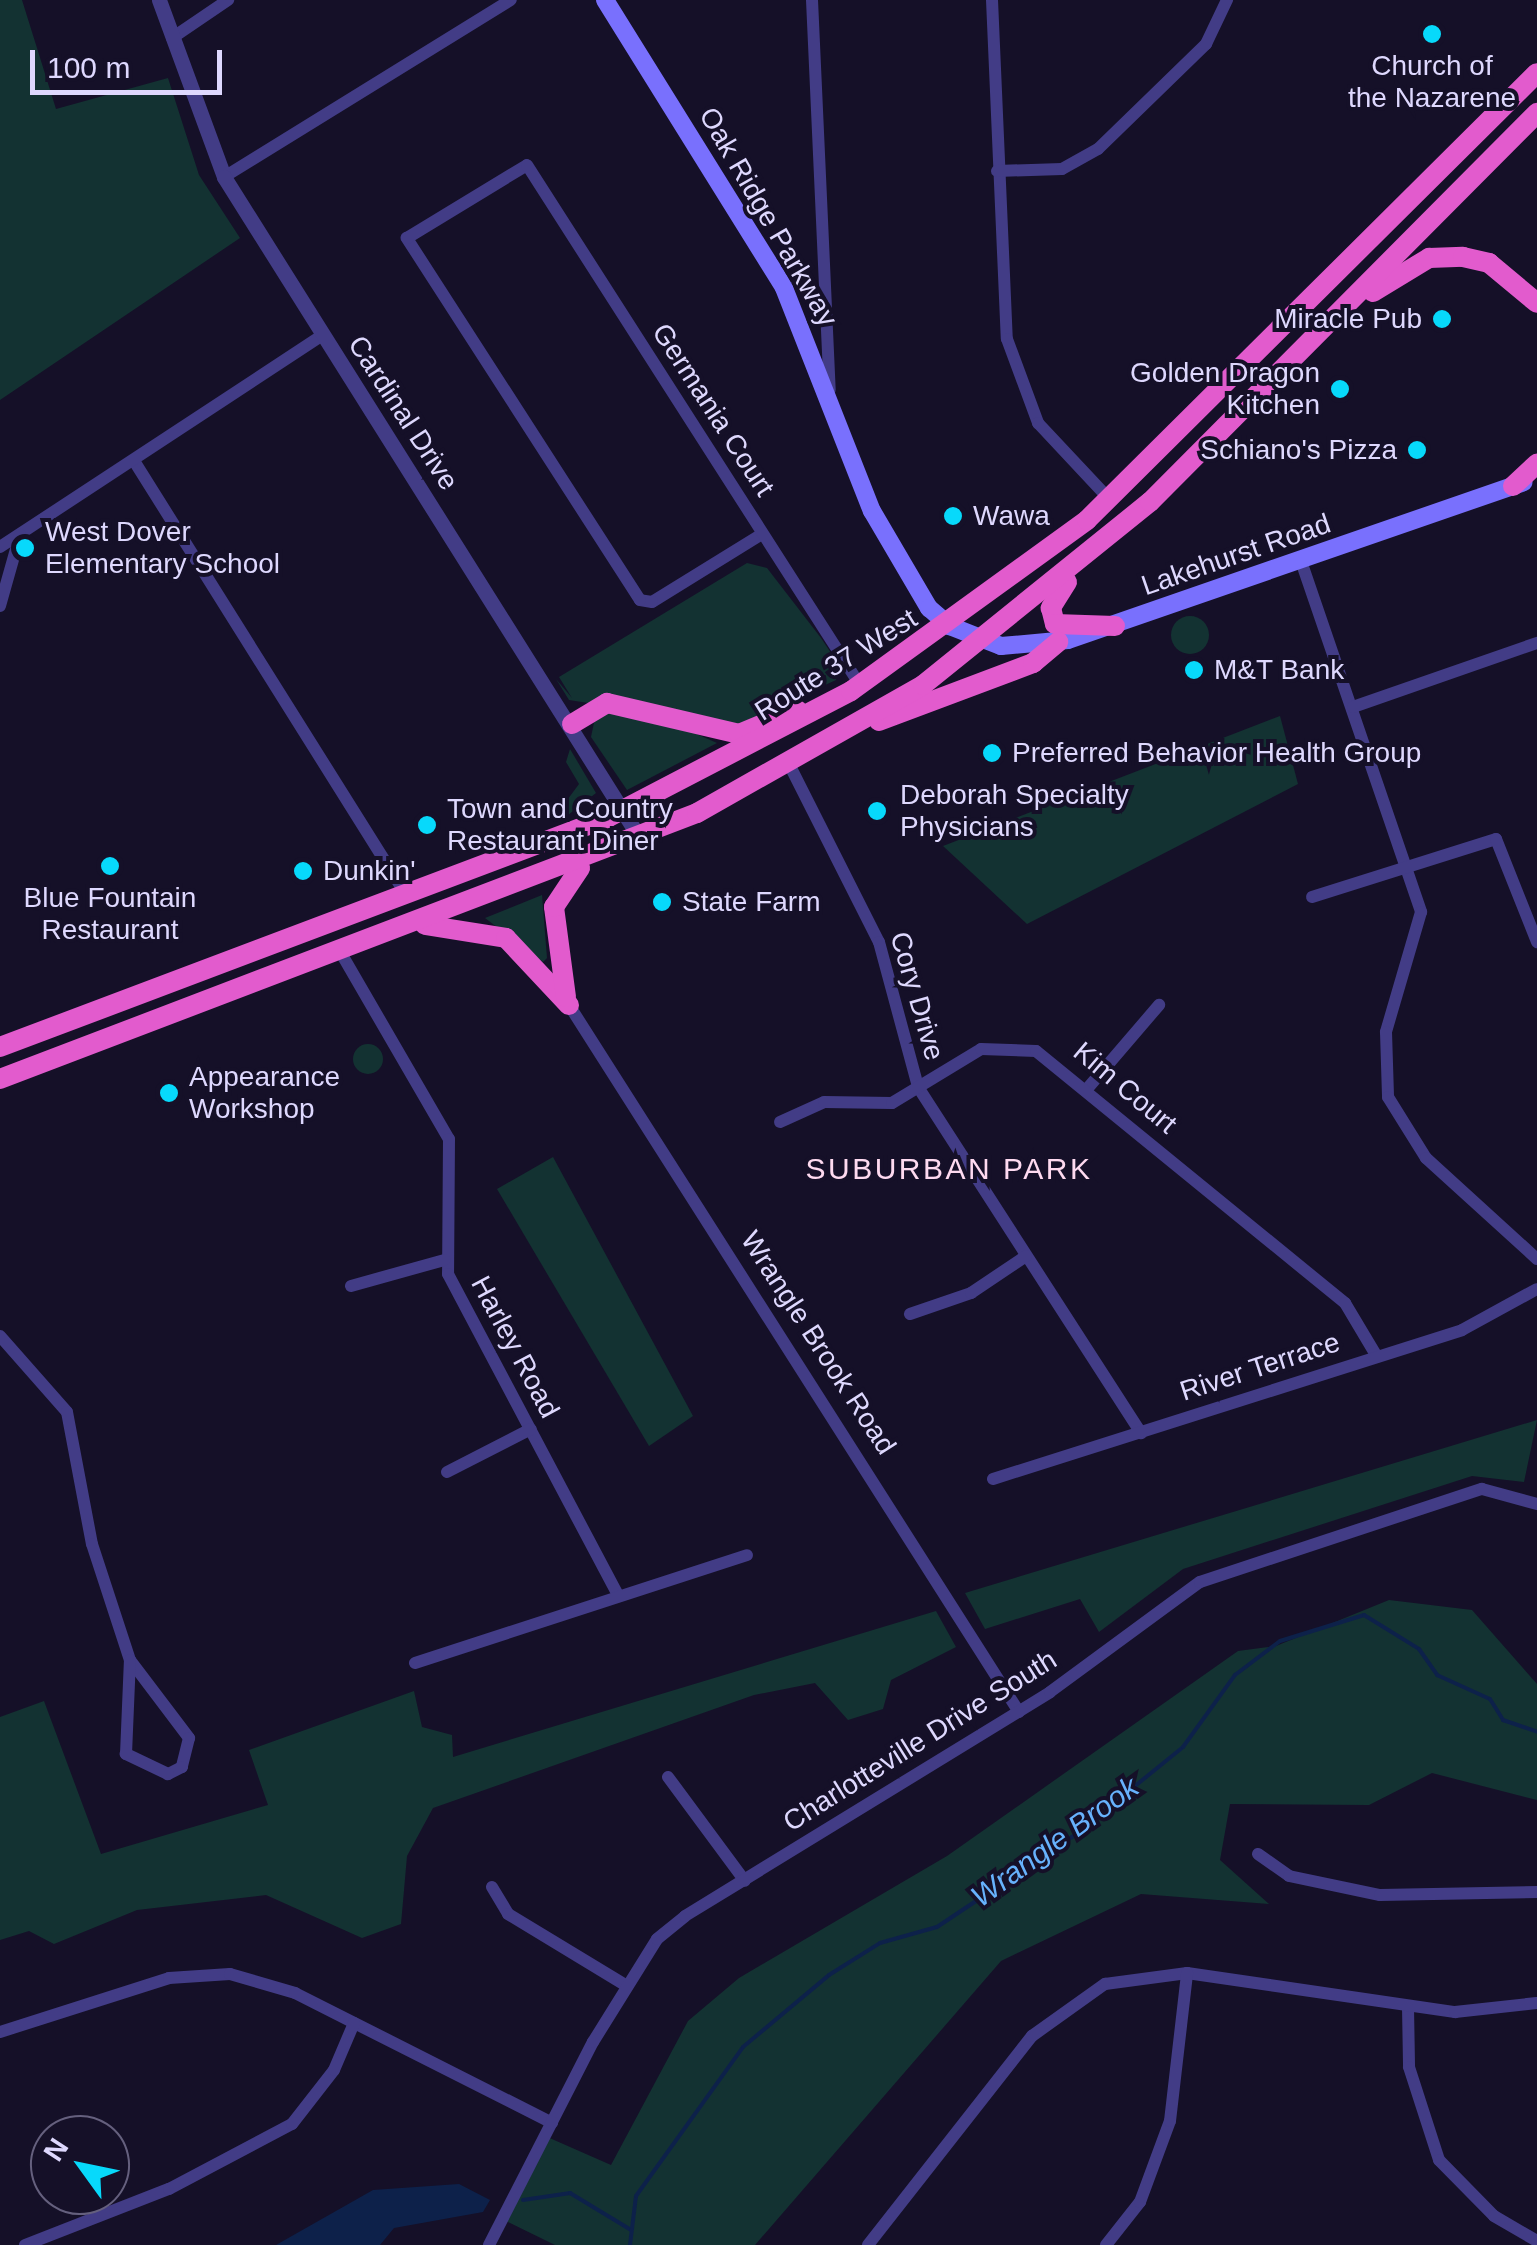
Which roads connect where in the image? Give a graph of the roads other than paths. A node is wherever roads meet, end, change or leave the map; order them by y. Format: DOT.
graph roads {
  1 [pos="158,0"];
  2 [pos="228,0"];
  3 [pos="511,0"];
  4 [pos="605,0"];
  5 [pos="812,0"];
  6 [pos="992,0"];
  7 [pos="1227,0"];
  8 [pos="172,38"];
  9 [pos="1537,73"];
  10 [pos="1537,113"];
  11 [pos="997,171"];
  12 [pos="224,177"];
  13 [pos="1537,303"];
  14 [pos="1331,322"];
  15 [pos="323,335"];
  16 [pos="830,390"];
  17 [pos="136,464"];
  18 [pos="1537,464"];
  19 [pos="1537,477"];
  20 [pos="1513,486"];
  21 [pos="1109,499"];
  22 [pos="762,534"];
  23 [pos="20,535"];
  24 [pos="0,548"];
  25 [pos="1301,562"];
  26 [pos="1080,564"];
  27 [pos="0,606"];
  28 [pos="950,626"];
  29 [pos="1114,626"];
  30 [pos="982,641"];
  31 [pos="1058,642"];
  32 [pos="1537,643"];
  33 [pos="856,688"];
  34 [pos="1353,707"];
  35 [pos="572,724"];
  36 [pos="853,728"];
  37 [pos="790,766"];
  38 [pos="624,810"];
  39 [pos="639,837"];
  40 [pos="597,854"];
  41 [pos="1408,864"];
  42 [pos="406,892"];
  43 [pos="1312,897"];
  44 [pos="418,924"];
  45 [pos="1537,942"];
  46 [pos="341,953"];
  47 [pos="569,1005"];
  48 [pos="1159,1005"];
  49 [pos="0,1048"];
  50 [pos="0,1079"];
  51 [pos="918,1087"];
  52 [pos="1087,1089"];
  53 [pos="780,1122"];
  54 [pos="1026,1256"];
  55 [pos="1537,1259"];
  56 [pos="444,1260"];
  57 [pos="351,1286"];
  58 [pos="1537,1290"];
  59 [pos="910,1314"];
  60 [pos="0,1336"];
  61 [pos="1376,1356"];
  62 [pos="531,1429"];
  63 [pos="1141,1433"];
  64 [pos="447,1472"];
  65 [pos="993,1479"];
  66 [pos="1537,1504"];
  67 [pos="747,1555"];
  68 [pos="618,1595"];
  69 [pos="130,1660"];
  70 [pos="415,1662"];
  71 [pos="1019,1712"];
  72 [pos="668,1778"];
  73 [pos="1258,1854"];
  74 [pos="745,1880"];
  75 [pos="492,1887"];
  76 [pos="1537,1892"];
  77 [pos="1186,1972"];
  78 [pos="627,1986"];
  79 [pos="1537,2003"];
  80 [pos="1408,2007"];
  81 [pos="354,2023"];
  82 [pos="0,2032"];
  83 [pos="552,2123"];
  84 [pos="1537,2242"];
  85 [pos="871,2244"];
  86 [pos="25,2245"];
  87 [pos="489,2245"];
  88 [pos="1106,2245"];
  1 -- 8 [label="street, Cardinal Drive"];
  2 -- 8 [label="street"];
  3 -- 12 [label="street"];
  4 -- 16 [label="main road, Oak Ridge Parkway"];
  5 -- 16 [label="street"];
  6 -- 11 [label="street"];
  7 -- 11 [label="street"];
  8 -- 12 [label="street, Cardinal Drive"];
  9 -- 21 [label="highway, Route 37 West"];
  10 -- 14 [label="highway"];
  11 -- 21 [label="street"];
  12 -- 15 [label="street, Cardinal Drive"];
  13 -- 14 [label="highway"];
  14 -- 26 [label="highway"];
  15 -- 17 [label="street"];
  15 -- 35 [label="street, Cardinal Drive"];
  16 -- 28 [label="main road, Oak Ridge Parkway"];
  17 -- 23 [label="street"];
  17 -- 42 [label="street"];
  18 -- 20 [label="highway"];
  19 -- 20 [label="main road, Lakehurst Road"];
  20 -- 25 [label="main road, Lakehurst Road"];
  21 -- 28 [label="highway, Route 37 West"];
  22 -- 22 [label="street, Germania Court"];
  22 -- 33 [label="street, Germania Court"];
  23 -- 24 [label="street"];
  23 -- 27 [label="street"];
  25 -- 29 [label="main road, Lakehurst Road"];
  25 -- 34 [label="street"];
  26 -- 29 [label="highway"];
  26 -- 30 [label="highway"];
  28 -- 30 [label="main road, Lakehurst Road"];
  28 -- 33 [label="highway, Route 37 West"];
  29 -- 31 [label="main road, Lakehurst Road"];
  30 -- 31 [label="main road, Lakehurst Road"];
  30 -- 36 [label="highway"];
  31 -- 36 [label="highway"];
  32 -- 34 [label="street"];
  33 -- 35 [label="highway"];
  33 -- 38 [label="highway, Route 37 West"];
  34 -- 41 [label="street"];
  35 -- 38 [label="street, Cardinal Drive"];
  36 -- 37 [label="highway"];
  37 -- 39 [label="highway"];
  37 -- 51 [label="street, Cory Drive"];
  38 -- 39 [label="street, Cardinal Drive"];
  38 -- 42 [label="highway, Route 37 West"];
  39 -- 40 [label="highway"];
  40 -- 44 [label="highway"];
  40 -- 47 [label="highway"];
  41 -- 43 [label="street"];
  41 -- 45 [label="street"];
  41 -- 55 [label="street"];
  42 -- 49 [label="highway, Route 37 West"];
  44 -- 46 [label="highway"];
  44 -- 47 [label="highway"];
  46 -- 50 [label="highway"];
  46 -- 56 [label="street, Harley Road"];
  47 -- 71 [label="street, Wrangle Brook Road"];
  48 -- 52 [label="street"];
  51 -- 52 [label="street, Kim Court"];
  51 -- 53 [label="street, Kim Court"];
  51 -- 54 [label="street, Cory Drive"];
  52 -- 61 [label="street, Kim Court"];
  54 -- 59 [label="street"];
  54 -- 63 [label="street, Cory Drive"];
  56 -- 57 [label="street"];
  56 -- 62 [label="street, Harley Road"];
  58 -- 61 [label="street, River Terrace"];
  60 -- 69 [label="street"];
  61 -- 63 [label="street, River Terrace"];
  62 -- 64 [label="street"];
  62 -- 68 [label="street, Harley Road"];
  63 -- 65 [label="street, River Terrace"];
  66 -- 71 [label="street, Charlotteville Drive South"];
  67 -- 68 [label="street"];
  68 -- 70 [label="street"];
  69 -- 69 [label="street"];
  71 -- 74 [label="street, Charlotteville Drive South"];
  72 -- 74 [label="street"];
  73 -- 76 [label="street"];
  74 -- 78 [label="street, Charlotteville Drive South"];
  75 -- 78 [label="street"];
  77 -- 80 [label="street"];
  77 -- 85 [label="street"];
  77 -- 88 [label="street"];
  78 -- 83 [label="street, Charlotteville Drive South"];
  79 -- 80 [label="street"];
  80 -- 84 [label="street"];
  81 -- 82 [label="street"];
  81 -- 83 [label="street"];
  81 -- 86 [label="street"];
  83 -- 87 [label="street, Charlotteville Drive South"];
}
